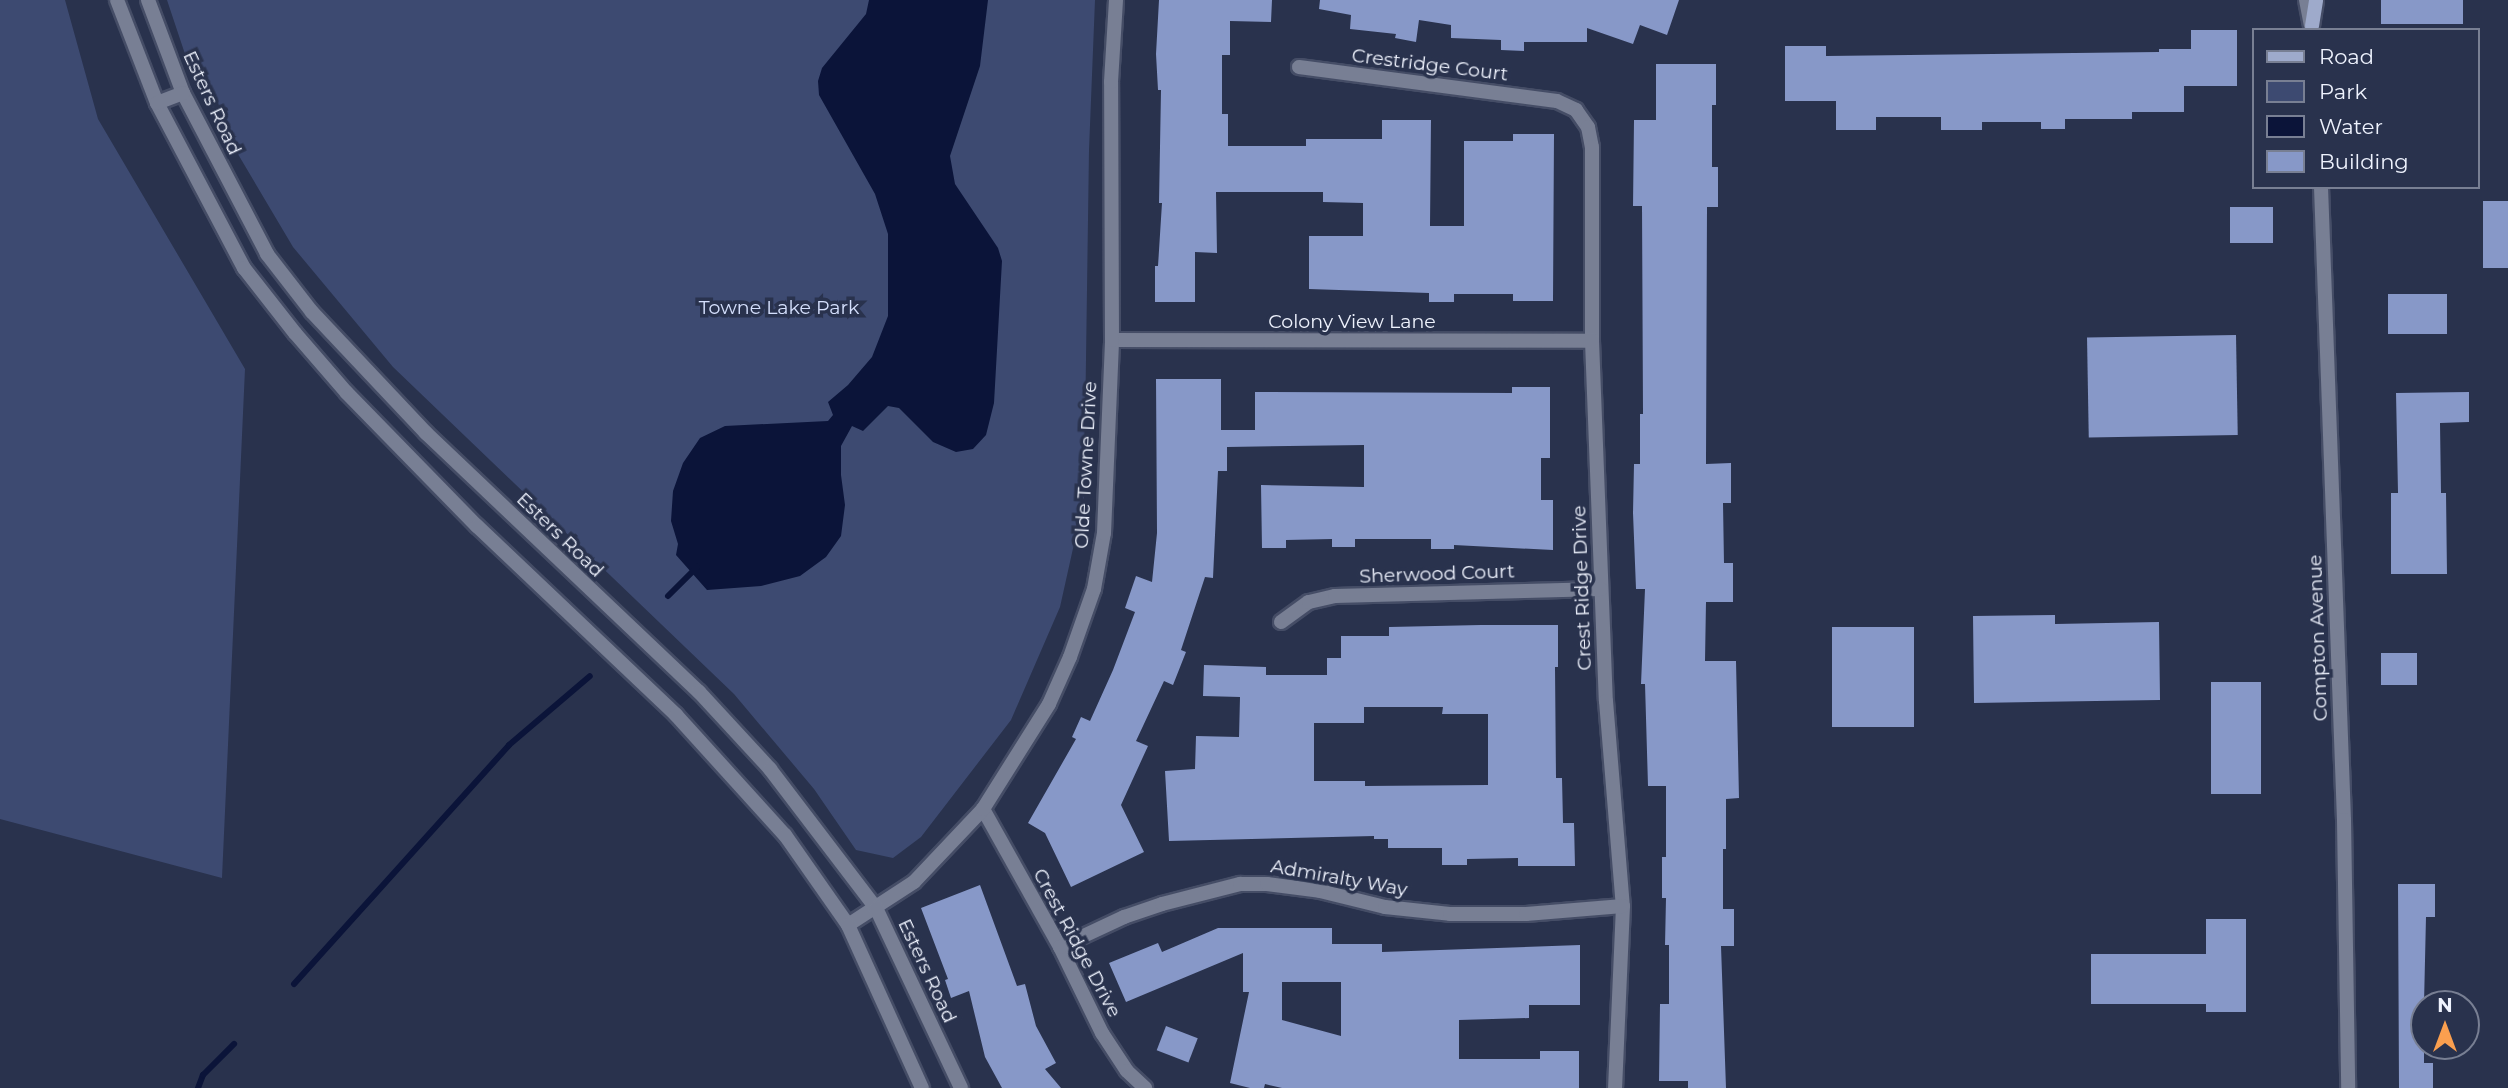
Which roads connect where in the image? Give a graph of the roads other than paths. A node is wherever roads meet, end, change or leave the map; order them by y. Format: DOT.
graph roads {
  1 [pos="117,0"];
  2 [pos="148,0"];
  3 [pos="1115,0"];
  4 [pos="2306,0"];
  5 [pos="2316,0"];
  6 [pos="2312,28"];
  7 [pos="1299,67"];
  8 [pos="183,93"];
  9 [pos="1557,101"];
  10 [pos="157,103"];
  11 [pos="2320,189"];
  12 [pos="1112,341"];
  13 [pos="1592,341"];
  14 [pos="1601,589"];
  15 [pos="1281,622"];
  16 [pos="983,809"];
  17 [pos="1623,906"];
  18 [pos="876,908"];
  19 [pos="848,925"];
  20 [pos="1060,947"];
  21 [pos="922,1088"];
  22 [pos="961,1088"];
  23 [pos="1145,1088"];
  24 [pos="1615,1088"];
  25 [pos="2348,1088"];
  1 -- 10 [label="street"];
  2 -- 8 [label="street, Esters Road"];
  3 -- 12 [label="street, Olde Towne Drive"];
  4 -- 6 [label="street"];
  5 -- 6 [label="main road"];
  7 -- 9 [label="street, Crestridge Court"];
  8 -- 10 [label="street"];
  8 -- 18 [label="street, Esters Road"];
  9 -- 13 [label="street, Crest Ridge Drive"];
  10 -- 19 [label="street"];
  11 -- 25 [label="street, Compton Avenue"];
  12 -- 13 [label="street, Colony View Lane"];
  12 -- 16 [label="street, Olde Towne Drive"];
  13 -- 14 [label="street, Crest Ridge Drive"];
  14 -- 15 [label="street, Sherwood Court"];
  14 -- 17 [label="street, Crest Ridge Drive"];
  16 -- 18 [label="street, Olde Towne Drive"];
  16 -- 20 [label="street, Crest Ridge Drive"];
  17 -- 20 [label="street, Admiralty Way"];
  17 -- 24 [label="street, Crest Ridge Drive"];
  18 -- 19 [label="street, Olde Towne Drive"];
  18 -- 22 [label="street, Esters Road"];
  19 -- 21 [label="street"];
  20 -- 23 [label="street, Crest Ridge Drive"];
}
